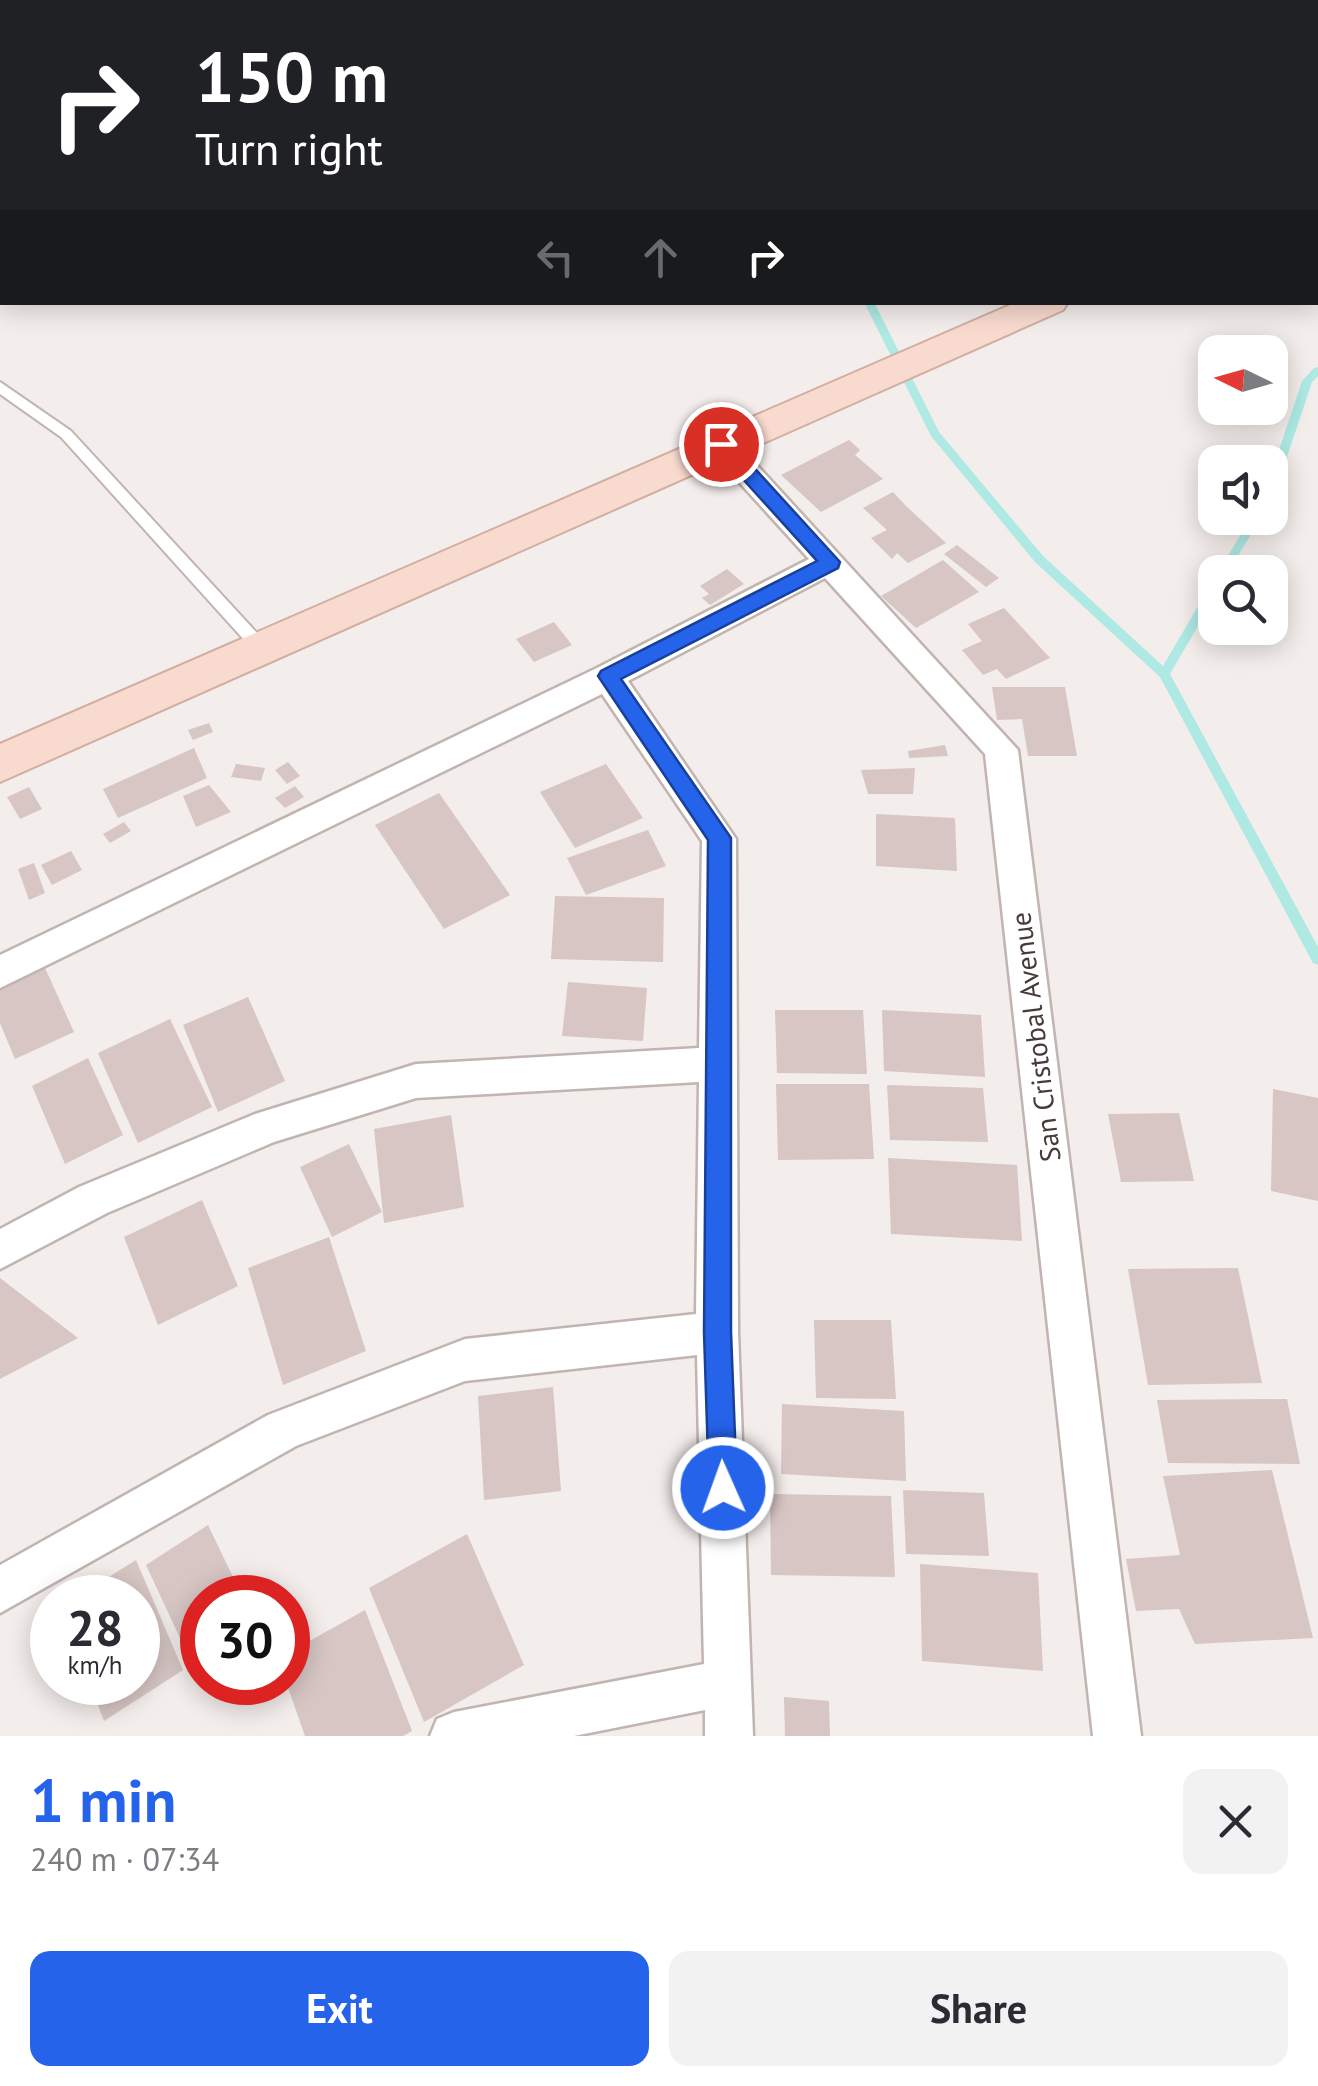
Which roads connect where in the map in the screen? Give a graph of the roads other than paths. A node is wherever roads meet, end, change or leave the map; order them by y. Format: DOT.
graph roads {
  1 [pos="1043,305"];
  2 [pos="0,386"];
  3 [pos="721,444"];
  4 [pos="830,562"];
  5 [pos="261,648"];
  6 [pos="608,676"];
  7 [pos="0,764"];
  8 [pos="0,972"];
  9 [pos="721,1064"];
  10 [pos="0,1250"];
  11 [pos="718,1332"];
  12 [pos="0,1590"];
  13 [pos="730,1682"];
  14 [pos="454,1736"];
  15 [pos="729,1736"];
  16 [pos="1118,1736"];
  1 -- 3 [label="street"];
  2 -- 5 [label="lane"];
  3 -- 4 [label="street, San Cristobal Avenue"];
  3 -- 5 [label="street"];
  4 -- 6 [label="street"];
  4 -- 16 [label="street, San Cristobal Avenue"];
  5 -- 7 [label="street"];
  6 -- 8 [label="street"];
  6 -- 9 [label="street"];
  9 -- 10 [label="street"];
  9 -- 11 [label="street"];
  11 -- 12 [label="street"];
  11 -- 13 [label="street"];
  13 -- 14 [label="street"];
  13 -- 15 [label="street"];
}
